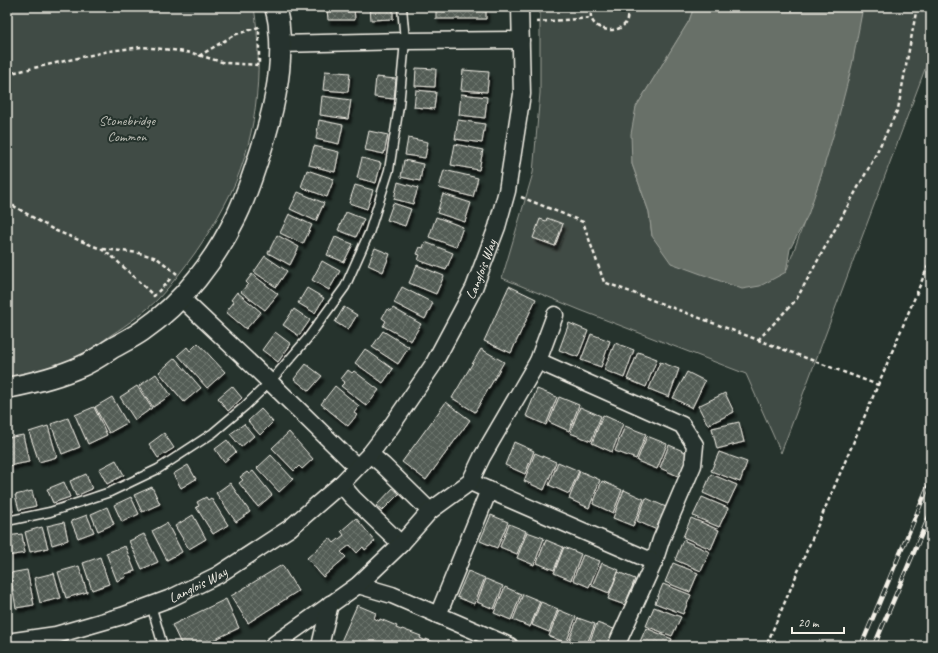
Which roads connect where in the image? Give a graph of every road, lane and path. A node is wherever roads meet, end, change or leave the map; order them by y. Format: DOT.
graph roads {
  1 [pos="275,7"];
  2 [pos="402,7"];
  3 [pos="593,7"];
  4 [pos="626,7"];
  5 [pos="917,7"];
  6 [pos="520,14"];
  7 [pos="591,18"];
  8 [pos="259,27"];
  9 [pos="280,36"];
  10 [pos="521,40"];
  11 [pos="405,41"];
  12 [pos="199,56"];
  13 [pos="7,74"];
  14 [pos="520,196"];
  15 [pos="7,202"];
  16 [pos="101,249"];
  17 [pos="931,259"];
  18 [pos="176,273"];
  19 [pos="186,292"];
  20 [pos="555,316"];
  21 [pos="758,340"];
  22 [pos="538,361"];
  23 [pos="270,382"];
  24 [pos="878,385"];
  25 [pos="7,388"];
  26 [pos="370,454"];
  27 [pos="357,467"];
  28 [pos="470,482"];
  29 [pos="340,484"];
  30 [pos="489,490"];
  31 [pos="430,511"];
  32 [pos="7,521"];
  33 [pos="401,544"];
  34 [pos="654,562"];
  35 [pos="358,585"];
  36 [pos="330,604"];
  37 [pos="151,606"];
  38 [pos="438,615"];
  39 [pos="7,642"];
  40 [pos="164,646"];
  41 [pos="272,646"];
  42 [pos="320,646"];
  43 [pos="510,646"];
  44 [pos="616,646"];
  45 [pos="766,646"];
  1 -- 9 [label="street"];
  2 -- 11 [label="lane"];
  3 -- 7 [label="path"];
  4 -- 7 [label="path"];
  5 -- 21 [label="path"];
  6 -- 7 [label="path"];
  6 -- 10 [label="street, Langlois Way"];
  8 -- 9 [label="path"];
  8 -- 12 [label="path"];
  8 -- 12 [label="path"];
  9 -- 11 [label="street"];
  9 -- 19 [label="street"];
  10 -- 11 [label="street"];
  10 -- 26 [label="street, Langlois Way"];
  11 -- 23 [label="lane"];
  12 -- 13 [label="path"];
  14 -- 21 [label="path"];
  15 -- 16 [label="path"];
  16 -- 18 [label="path"];
  16 -- 18 [label="path"];
  17 -- 24 [label="path"];
  18 -- 19 [label="path"];
  19 -- 23 [label="street"];
  19 -- 25 [label="street"];
  20 -- 22 [label="street"];
  21 -- 24 [label="path"];
  22 -- 28 [label="street"];
  22 -- 34 [label="street"];
  23 -- 27 [label="street"];
  23 -- 32 [label="lane"];
  24 -- 45 [label="path"];
  26 -- 27 [label="street, Langlois Way"];
  26 -- 31 [label="street"];
  27 -- 29 [label="street, Langlois Way"];
  28 -- 30 [label="street"];
  28 -- 31 [label="street"];
  29 -- 33 [label="street"];
  29 -- 37 [label="street, Langlois Way"];
  30 -- 34 [label="street"];
  30 -- 38 [label="street"];
  31 -- 33 [label="street"];
  33 -- 35 [label="street"];
  34 -- 44 [label="street"];
  35 -- 36 [label="street"];
  35 -- 38 [label="street"];
  36 -- 41 [label="street"];
  36 -- 42 [label="street"];
  37 -- 39 [label="street, Langlois Way"];
  37 -- 40 [label="lane"];
  38 -- 43 [label="street"];
}
